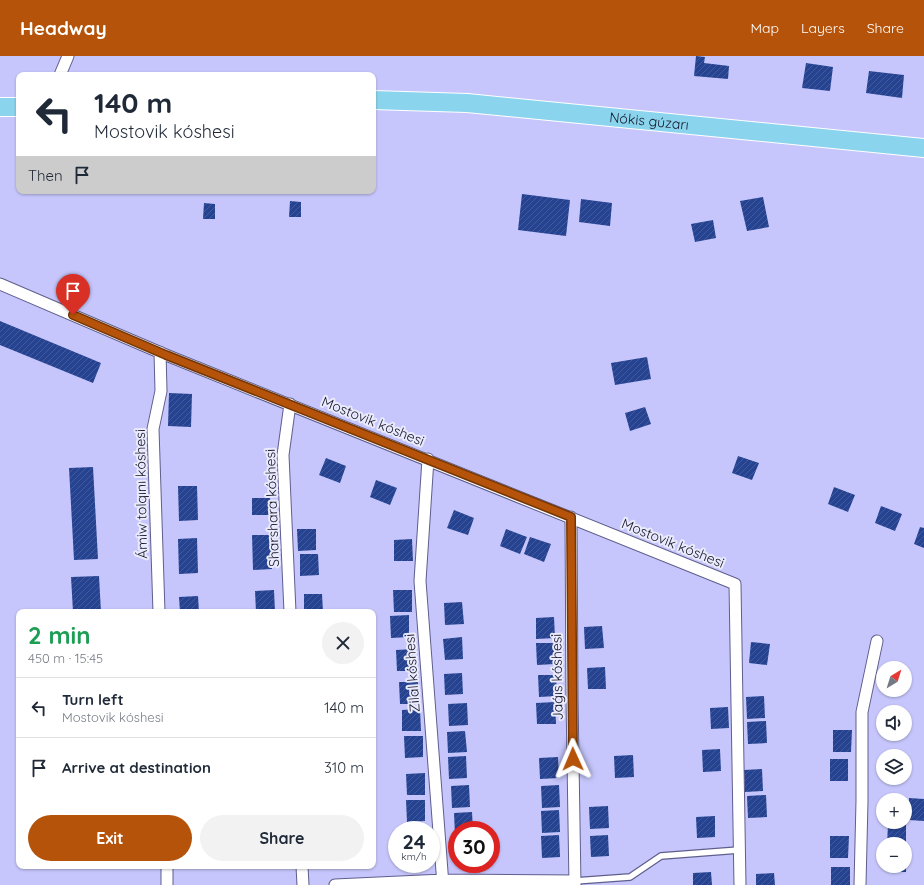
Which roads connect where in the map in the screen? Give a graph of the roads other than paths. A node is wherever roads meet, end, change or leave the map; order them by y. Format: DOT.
graph roads {
  1 [pos="68,56"];
  2 [pos="61,72"];
  3 [pos="376,100"];
  4 [pos="0,107"];
  5 [pos="16,107"];
  6 [pos="924,148"];
  7 [pos="0,284"];
  8 [pos="160,352"];
  9 [pos="290,404"];
  10 [pos="428,460"];
  11 [pos="571,517"];
  12 [pos="159,609"];
  13 [pos="290,609"];
  14 [pos="877,641"];
  15 [pos="739,850"];
  16 [pos="167,869"];
  17 [pos="302,869"];
  18 [pos="443,883"];
  19 [pos="575,883"];
  20 [pos="167,885"];
  21 [pos="302,885"];
  22 [pos="334,885"];
  23 [pos="740,885"];
  24 [pos="860,885"];
  1 -- 2 [label="street"];
  3 -- 6 [label="main road, Nókis gúzarı"];
  4 -- 5 [label="main road"];
  7 -- 8 [label="street, Mostovik kóshesi"];
  8 -- 9 [label="street, Mostovik kóshesi"];
  8 -- 12 [label="street, Ámiw tolqını kóshesi"];
  9 -- 10 [label="street, Mostovik kóshesi"];
  9 -- 13 [label="street, Sharshara kóshesi"];
  10 -- 11 [label="street, Mostovik kóshesi"];
  10 -- 18 [label="street, Zilal kóshesi"];
  11 -- 15 [label="street, Mostovik kóshesi"];
  11 -- 19 [label="street, Jaǵıs kóshesi"];
  14 -- 24 [label="street"];
  15 -- 19 [label="lane"];
  15 -- 23 [label="street"];
  16 -- 20 [label="street"];
  17 -- 21 [label="street"];
  18 -- 19 [label="street"];
  18 -- 22 [label="street"];
}
